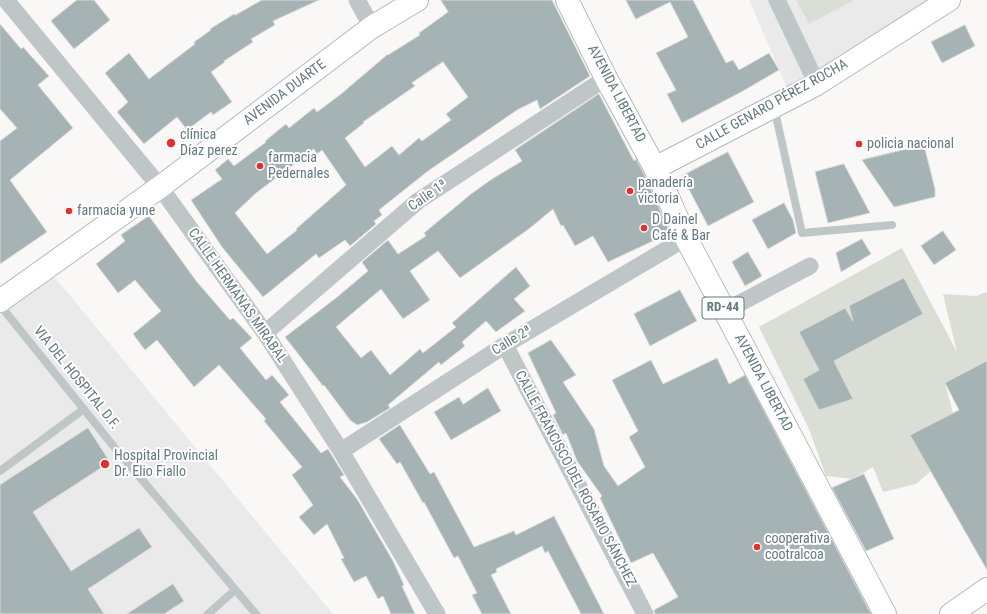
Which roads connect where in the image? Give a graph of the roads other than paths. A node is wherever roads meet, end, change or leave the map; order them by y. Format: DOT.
graph roads {
  1 [pos="6,0"];
  2 [pos="357,0"];
  3 [pos="417,0"];
  4 [pos="567,0"];
  5 [pos="777,0"];
  6 [pos="949,0"];
  7 [pos="372,28"];
  8 [pos="606,78"];
  9 [pos="817,84"];
  10 [pos="774,107"];
  11 [pos="655,168"];
  12 [pos="160,186"];
  13 [pos="892,225"];
  14 [pos="686,238"];
  15 [pos="810,266"];
  16 [pos="0,301"];
  17 [pos="0,305"];
  18 [pos="725,312"];
  19 [pos="265,333"];
  20 [pos="505,345"];
  21 [pos="84,410"];
  22 [pos="341,451"];
  23 [pos="0,471"];
  24 [pos="987,589"];
  25 [pos="235,590"];
  26 [pos="208,614"];
  27 [pos="256,614"];
  28 [pos="437,614"];
  29 [pos="645,614"];
  30 [pos="885,614"];
  31 [pos="951,614"];
  1 -- 12 [label="street, CALLE HERMANAS MIRABAL"];
  2 -- 7 [label="street"];
  3 -- 7 [label="main road, AVENIDA DUARTE"];
  4 -- 8 [label="main road, AVENIDA LIBERTAD / RD-44"];
  5 -- 9 [label="street"];
  6 -- 9 [label="main road, CALLE GENARO PÉREZ ROCHA"];
  7 -- 12 [label="main road, AVENIDA DUARTE"];
  8 -- 11 [label="main road, AVENIDA LIBERTAD / RD-44"];
  8 -- 19 [label="street, Calle 1ª"];
  9 -- 10 [label="main road, CALLE GENARO PÉREZ ROCHA"];
  10 -- 11 [label="main road, CALLE GENARO PÉREZ ROCHA"];
  10 -- 13 [label="lane"];
  11 -- 14 [label="main road, AVENIDA LIBERTAD / RD-44"];
  12 -- 16 [label="main road, AVENIDA DUARTE"];
  12 -- 19 [label="street, CALLE HERMANAS MIRABAL"];
  14 -- 18 [label="main road, AVENIDA LIBERTAD / RD-44"];
  14 -- 20 [label="street, Calle 2ª"];
  15 -- 18 [label="street"];
  17 -- 21 [label="lane, VIA DEL HOSPITAL D.F."];
  18 -- 30 [label="main road, AVENIDA LIBERTAD / RD-44"];
  19 -- 22 [label="street, CALLE HERMANAS MIRABAL"];
  20 -- 22 [label="street, Calle 2ª"];
  20 -- 29 [label="street, CALLE FRANCISCO DEL ROSARIO SÁNCHEZ"];
  21 -- 23 [label="lane"];
  21 -- 25 [label="lane, VIA DEL HOSPITAL D.F."];
  22 -- 28 [label="street, CALLE HERMANAS MIRABAL"];
  24 -- 31 [label="main road"];
  25 -- 26 [label="lane"];
  25 -- 27 [label="lane, VIA DEL HOSPITAL D.F."];
}
